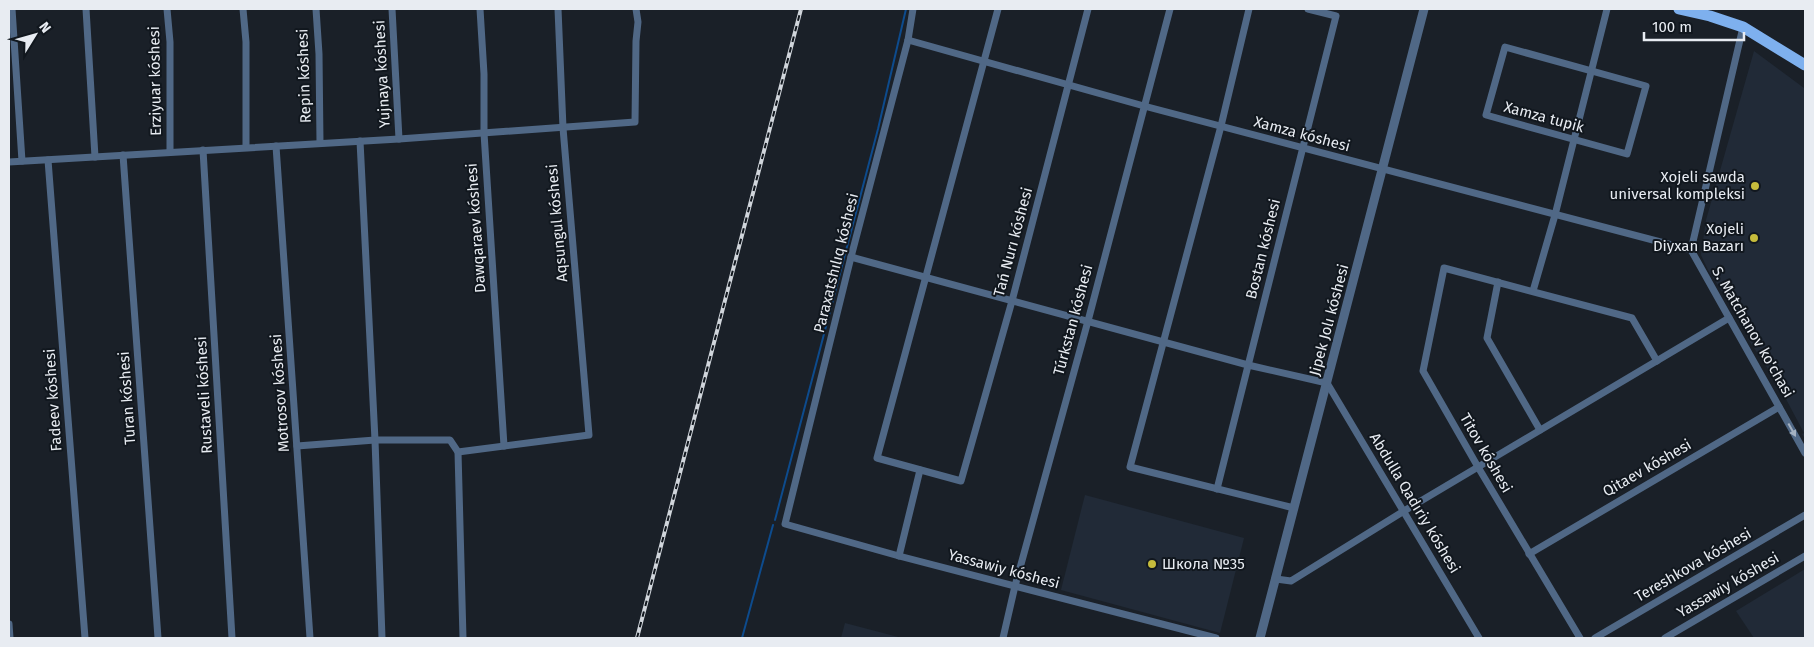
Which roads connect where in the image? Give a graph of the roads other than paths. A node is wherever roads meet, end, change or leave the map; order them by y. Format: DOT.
graph roads {
  1 [pos="12,9"];
  2 [pos="86,9"];
  3 [pos="167,9"];
  4 [pos="243,9"];
  5 [pos="316,9"];
  6 [pos="392,9"];
  7 [pos="480,9"];
  8 [pos="558,9"];
  9 [pos="636,9"];
  10 [pos="913,9"];
  11 [pos="998,9"];
  12 [pos="1088,9"];
  13 [pos="1170,9"];
  14 [pos="1249,9"];
  15 [pos="1308,9"];
  16 [pos="1424,9"];
  17 [pos="1607,9"];
  18 [pos="1679,9"];
  19 [pos="1742,27"];
  20 [pos="908,40"];
  21 [pos="984,60"];
  22 [pos="1805,65"];
  23 [pos="1591,70"];
  24 [pos="1069,84"];
  25 [pos="1144,106"];
  26 [pos="1221,126"];
  27 [pos="563,128"];
  28 [pos="484,133"];
  29 [pos="399,138"];
  30 [pos="1574,140"];
  31 [pos="360,141"];
  32 [pos="320,143"];
  33 [pos="276,146"];
  34 [pos="246,147"];
  35 [pos="1303,148"];
  36 [pos="204,150"];
  37 [pos="170,152"];
  38 [pos="123,155"];
  39 [pos="95,157"];
  40 [pos="48,160"];
  41 [pos="22,161"];
  42 [pos="9,162"];
  43 [pos="1383,169"];
  44 [pos="1555,215"];
  45 [pos="1691,250"];
  46 [pos="850,256"];
  47 [pos="926,278"];
  48 [pos="1498,282"];
  49 [pos="1533,291"];
  50 [pos="1012,301"];
  51 [pos="1729,318"];
  52 [pos="1088,321"];
  53 [pos="1162,341"];
  54 [pos="1657,361"];
  55 [pos="1248,365"];
  56 [pos="1327,383"];
  57 [pos="1779,407"];
  58 [pos="1540,430"];
  59 [pos="375,440"];
  60 [pos="298,446"];
  61 [pos="504,446"];
  62 [pos="458,452"];
  63 [pos="1805,453"];
  64 [pos="1478,467"];
  65 [pos="920,470"];
  66 [pos="1217,489"];
  67 [pos="1294,508"];
  68 [pos="1404,511"];
  69 [pos="1805,515"];
  70 [pos="785,524"];
  71 [pos="1529,554"];
  72 [pos="900,556"];
  73 [pos="1805,556"];
  74 [pos="1276,579"];
  75 [pos="1015,586"];
  76 [pos="9,624"];
  77 [pos="10,638"];
  78 [pos="85,638"];
  79 [pos="158,638"];
  80 [pos="232,638"];
  81 [pos="310,638"];
  82 [pos="382,638"];
  83 [pos="463,638"];
  84 [pos="1003,638"];
  85 [pos="1216,638"];
  86 [pos="1260,638"];
  87 [pos="1479,638"];
  88 [pos="1580,638"];
  89 [pos="1595,638"];
  90 [pos="1664,638"];
  1 -- 41 [label="street"];
  2 -- 39 [label="street"];
  3 -- 37 [label="street, Erziyuar kóshesi"];
  4 -- 34 [label="street"];
  5 -- 32 [label="street, Repin kóshesi"];
  6 -- 29 [label="street, Yujnaya kóshesi"];
  7 -- 28 [label="street, Dawqaraev kóshesi"];
  8 -- 27 [label="street, Aqsungul kóshesi"];
  9 -- 27 [label="street"];
  10 -- 20 [label="street, Paraxatshılıq kóshesi"];
  11 -- 21 [label="street"];
  12 -- 24 [label="street, Tań Nurı kóshesi"];
  13 -- 25 [label="street, Túrkstan kóshesi"];
  14 -- 26 [label="street"];
  15 -- 35 [label="street, Bostan kóshesi"];
  16 -- 43 [label="street, Jipek Jolı kóshesi"];
  17 -- 23 [label="street"];
  18 -- 19 [label="main road"];
  19 -- 22 [label="main road"];
  19 -- 45 [label="street"];
  20 -- 21 [label="street, Xamza kóshesi"];
  20 -- 46 [label="street, Paraxatshılıq kóshesi"];
  21 -- 24 [label="street, Xamza kóshesi"];
  21 -- 47 [label="street"];
  23 -- 30 [label="street"];
  23 -- 30 [label="street, Xamza tupik"];
  23 -- 30 [label="street, Xamza tupik"];
  24 -- 25 [label="street, Xamza kóshesi"];
  24 -- 50 [label="street, Tań Nurı kóshesi"];
  25 -- 26 [label="street, Xamza kóshesi"];
  25 -- 52 [label="street, Túrkstan kóshesi"];
  26 -- 35 [label="street, Xamza kóshesi"];
  26 -- 53 [label="street"];
  27 -- 28 [label="street"];
  27 -- 61 [label="street, Aqsungul kóshesi"];
  28 -- 29 [label="street"];
  28 -- 61 [label="street, Dawqaraev kóshesi"];
  29 -- 31 [label="street"];
  30 -- 44 [label="street"];
  31 -- 32 [label="street"];
  31 -- 59 [label="street"];
  32 -- 33 [label="street"];
  33 -- 34 [label="street"];
  33 -- 60 [label="street, Motrosov kóshesi"];
  34 -- 36 [label="street"];
  35 -- 43 [label="street, Xamza kóshesi"];
  35 -- 55 [label="street, Bostan kóshesi"];
  36 -- 37 [label="street"];
  36 -- 80 [label="street, Rustaveli kóshesi"];
  37 -- 38 [label="street"];
  38 -- 39 [label="street"];
  38 -- 79 [label="street, Turan kóshesi"];
  39 -- 40 [label="street"];
  40 -- 41 [label="street"];
  40 -- 78 [label="street, Fadeev kóshesi"];
  41 -- 42 [label="street"];
  43 -- 44 [label="street, Xamza kóshesi"];
  43 -- 56 [label="street, Jipek Jolı kóshesi"];
  44 -- 45 [label="street, Xamza kóshesi"];
  44 -- 49 [label="street"];
  45 -- 51 [label="street, S. Matchanov ko'chasi"];
  46 -- 47 [label="street"];
  46 -- 70 [label="street, Paraxatshılıq kóshesi"];
  47 -- 50 [label="street"];
  47 -- 65 [label="street"];
  48 -- 49 [label="street"];
  48 -- 58 [label="street"];
  48 -- 64 [label="street, Titov kóshesi"];
  49 -- 54 [label="street"];
  50 -- 52 [label="street"];
  50 -- 65 [label="street, Tań Nurı kóshesi"];
  51 -- 54 [label="street"];
  51 -- 57 [label="street, S. Matchanov ko'chasi"];
  52 -- 53 [label="street"];
  52 -- 75 [label="street, Túrkstan kóshesi"];
  53 -- 55 [label="street"];
  53 -- 66 [label="street"];
  54 -- 58 [label="street"];
  55 -- 56 [label="street"];
  55 -- 66 [label="street, Bostan kóshesi"];
  56 -- 67 [label="street, Jipek Jolı kóshesi"];
  56 -- 68 [label="street, Abdulla Qadıriy kóshesi"];
  57 -- 63 [label="street, S. Matchanov ko'chasi, one-way"];
  57 -- 71 [label="street, Qitaev kóshesi"];
  58 -- 64 [label="street"];
  59 -- 60 [label="street"];
  59 -- 62 [label="street"];
  59 -- 82 [label="street"];
  60 -- 81 [label="street, Motrosov kóshesi"];
  61 -- 62 [label="street"];
  62 -- 83 [label="street"];
  64 -- 68 [label="street"];
  64 -- 71 [label="street, Titov kóshesi"];
  65 -- 72 [label="street"];
  66 -- 67 [label="street"];
  67 -- 74 [label="street, Jipek Jolı kóshesi"];
  68 -- 74 [label="street"];
  68 -- 87 [label="street, Abdulla Qadıriy kóshesi"];
  69 -- 89 [label="street, Tereshkova kóshesi"];
  70 -- 72 [label="street, Yassawiy kóshesi"];
  71 -- 88 [label="street, Titov kóshesi"];
  72 -- 75 [label="street, Yassawiy kóshesi"];
  73 -- 90 [label="street, Yassawiy kóshesi"];
  74 -- 86 [label="street, Jipek Jolı kóshesi"];
  75 -- 84 [label="street, Túrkstan kóshesi"];
  75 -- 85 [label="street, Yassawiy kóshesi"];
  76 -- 77 [label="street"];
}
